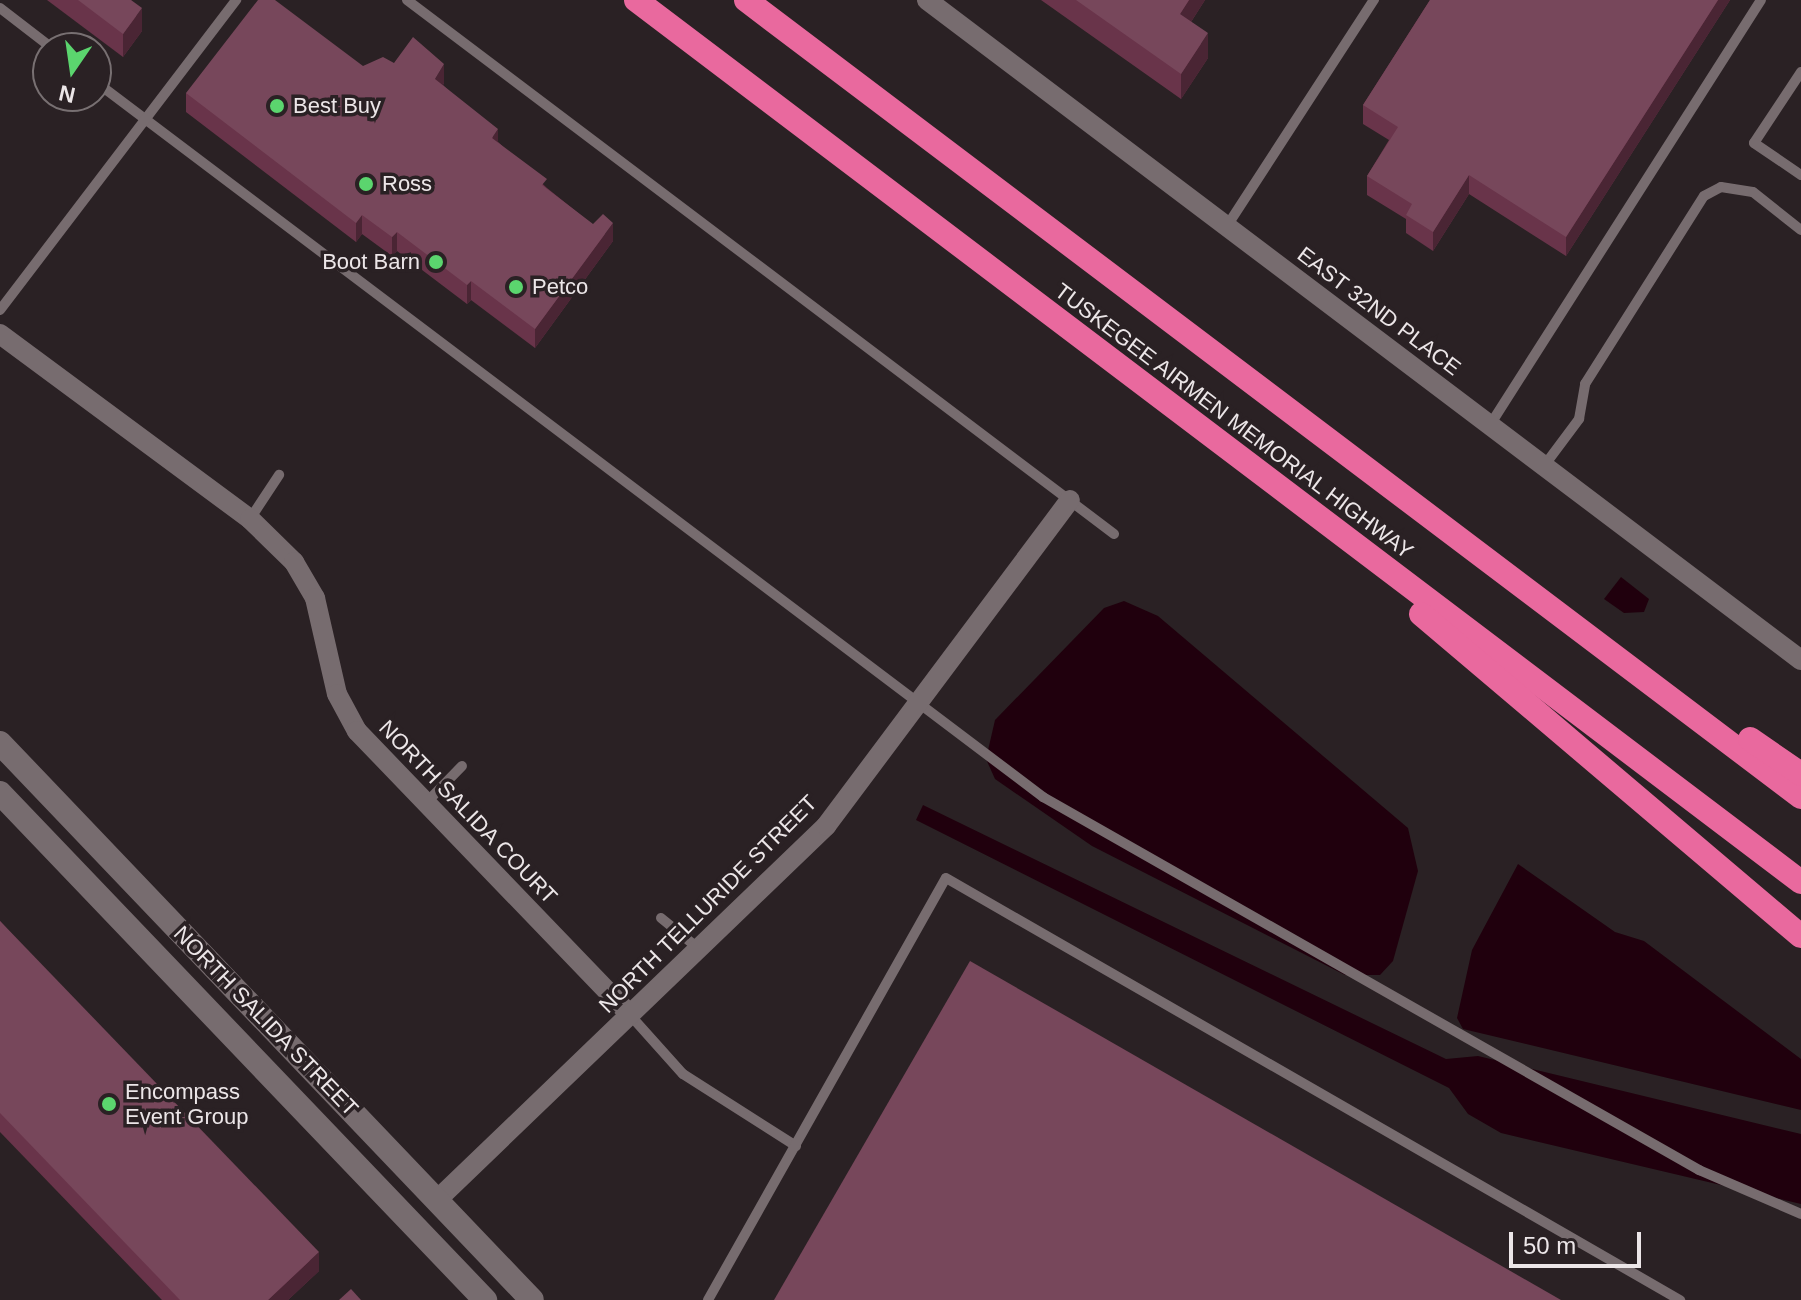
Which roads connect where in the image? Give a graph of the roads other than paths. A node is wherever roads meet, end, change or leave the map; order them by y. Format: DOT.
graph roads {
  1 [pos="236,0"];
  2 [pos="407,0"];
  3 [pos="636,0"];
  4 [pos="746,0"];
  5 [pos="927,0"];
  6 [pos="1374,0"];
  7 [pos="1761,0"];
  8 [pos="0,8"];
  9 [pos="32,33"];
  10 [pos="1801,72"];
  11 [pos="112,94"];
  12 [pos="145,120"];
  13 [pos="1801,175"];
  14 [pos="1227,226"];
  15 [pos="1801,230"];
  16 [pos="0,310"];
  17 [pos="0,334"];
  18 [pos="1490,425"];
  19 [pos="1230,451"];
  20 [pos="1544,466"];
  21 [pos="279,475"];
  22 [pos="1390,484"];
  23 [pos="1070,500"];
  24 [pos="250,519"];
  25 [pos="1114,534"];
  26 [pos="1801,660"];
  27 [pos="917,704"];
  28 [pos="0,743"];
  29 [pos="462,766"];
  30 [pos="1801,774"];
  31 [pos="0,793"];
  32 [pos="1801,797"];
  33 [pos="425,804"];
  34 [pos="1801,882"];
  35 [pos="661,918"];
  36 [pos="1801,936"];
  37 [pos="699,949"];
  38 [pos="630,1015"];
  39 [pos="796,1146"];
  40 [pos="437,1200"];
  41 [pos="1801,1214"];
  42 [pos="485,1300"];
  43 [pos="532,1300"];
  44 [pos="708,1300"];
  45 [pos="1680,1300"];
  1 -- 12 [label="lane"];
  2 -- 23 [label="lane"];
  3 -- 19 [label="highway, TUSKEGEE AIRMEN MEMORIAL HIGHWAY"];
  4 -- 22 [label="highway, TUSKEGEE AIRMEN MEMORIAL HIGHWAY"];
  5 -- 14 [label="street, EAST 32ND PLACE"];
  6 -- 14 [label="lane"];
  7 -- 18 [label="lane"];
  8 -- 9 [label="lane"];
  10 -- 13 [label="lane"];
  11 -- 12 [label="lane"];
  12 -- 16 [label="lane"];
  12 -- 27 [label="lane"];
  14 -- 18 [label="street, EAST 32ND PLACE"];
  15 -- 20 [label="lane"];
  17 -- 24 [label="street, NORTH SALIDA COURT"];
  18 -- 20 [label="street, EAST 32ND PLACE"];
  19 -- 34 [label="highway, TUSKEGEE AIRMEN MEMORIAL HIGHWAY"];
  19 -- 36 [label="highway"];
  20 -- 26 [label="street, EAST 32ND PLACE"];
  21 -- 24 [label="lane"];
  22 -- 30 [label="highway"];
  22 -- 32 [label="highway, TUSKEGEE AIRMEN MEMORIAL HIGHWAY"];
  23 -- 25 [label="lane"];
  23 -- 27 [label="street, NORTH TELLURIDE STREET"];
  24 -- 33 [label="street, NORTH SALIDA COURT"];
  27 -- 37 [label="street, NORTH TELLURIDE STREET"];
  27 -- 41 [label="lane"];
  28 -- 40 [label="street, NORTH SALIDA STREET"];
  29 -- 33 [label="lane"];
  31 -- 42 [label="street, NORTH SALIDA STREET"];
  33 -- 38 [label="street, NORTH SALIDA COURT"];
  35 -- 37 [label="lane"];
  37 -- 38 [label="street, NORTH TELLURIDE STREET"];
  38 -- 39 [label="lane"];
  38 -- 40 [label="street, NORTH TELLURIDE STREET"];
  39 -- 44 [label="lane"];
  39 -- 45 [label="lane"];
  40 -- 43 [label="street, NORTH SALIDA STREET"];
}
